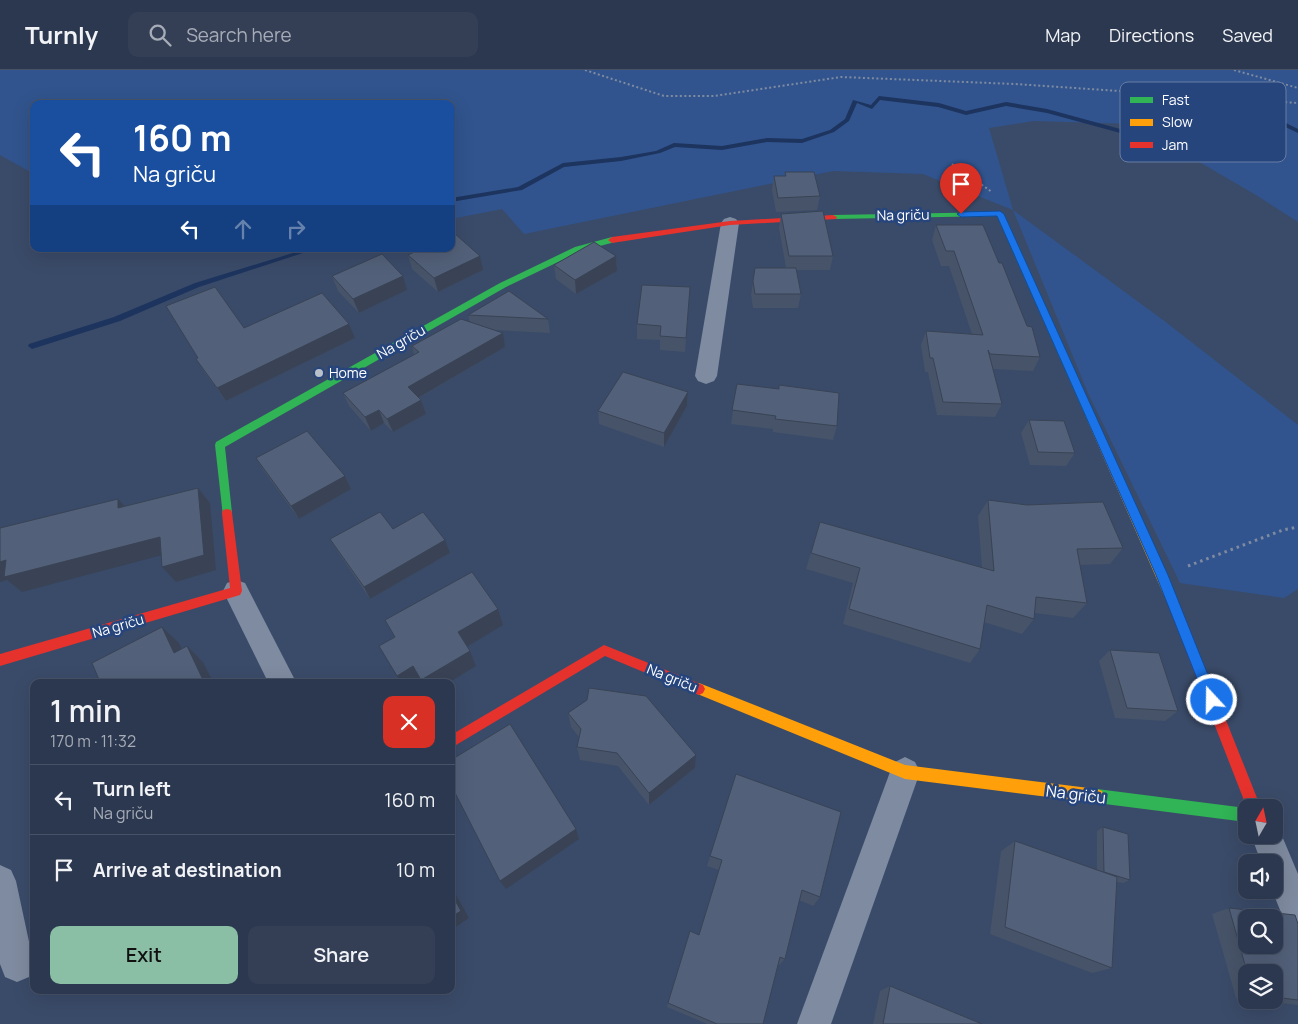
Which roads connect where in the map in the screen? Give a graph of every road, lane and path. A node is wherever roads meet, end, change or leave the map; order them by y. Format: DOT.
graph roads {
  1 [pos="585,70"];
  2 [pos="1234,70"];
  3 [pos="1277,82"];
  4 [pos="1120,91"];
  5 [pos="952,164"];
  6 [pos="1000,214"];
  7 [pos="730,223"];
  8 [pos="706,376"];
  9 [pos="1298,527"];
  10 [pos="1162,575"];
  11 [pos="236,591"];
  12 [pos="0,660"];
  13 [pos="280,679"];
  14 [pos="455,740"];
  15 [pos="905,772"];
  16 [pos="1250,799"];
  17 [pos="1238,814"];
  18 [pos="1270,844"];
  19 [pos="0,881"];
  20 [pos="1298,913"];
  21 [pos="17,965"];
  22 [pos="814,1024"];
  1 -- 4 [label="path"];
  2 -- 3 [label="path"];
  5 -- 6 [label="path"];
  6 -- 7 [label="street, Na griču"];
  6 -- 10 [label="street"];
  7 -- 8 [label="street"];
  7 -- 11 [label="street, Na griču"];
  9 -- 10 [label="path"];
  10 -- 16 [label="street"];
  11 -- 12 [label="street, Na griču"];
  11 -- 13 [label="street, Na griču"];
  14 -- 15 [label="street, Na griču"];
  15 -- 17 [label="street, Na griču"];
  15 -- 22 [label="street"];
  18 -- 20 [label="street"];
  19 -- 21 [label="street"];
}
